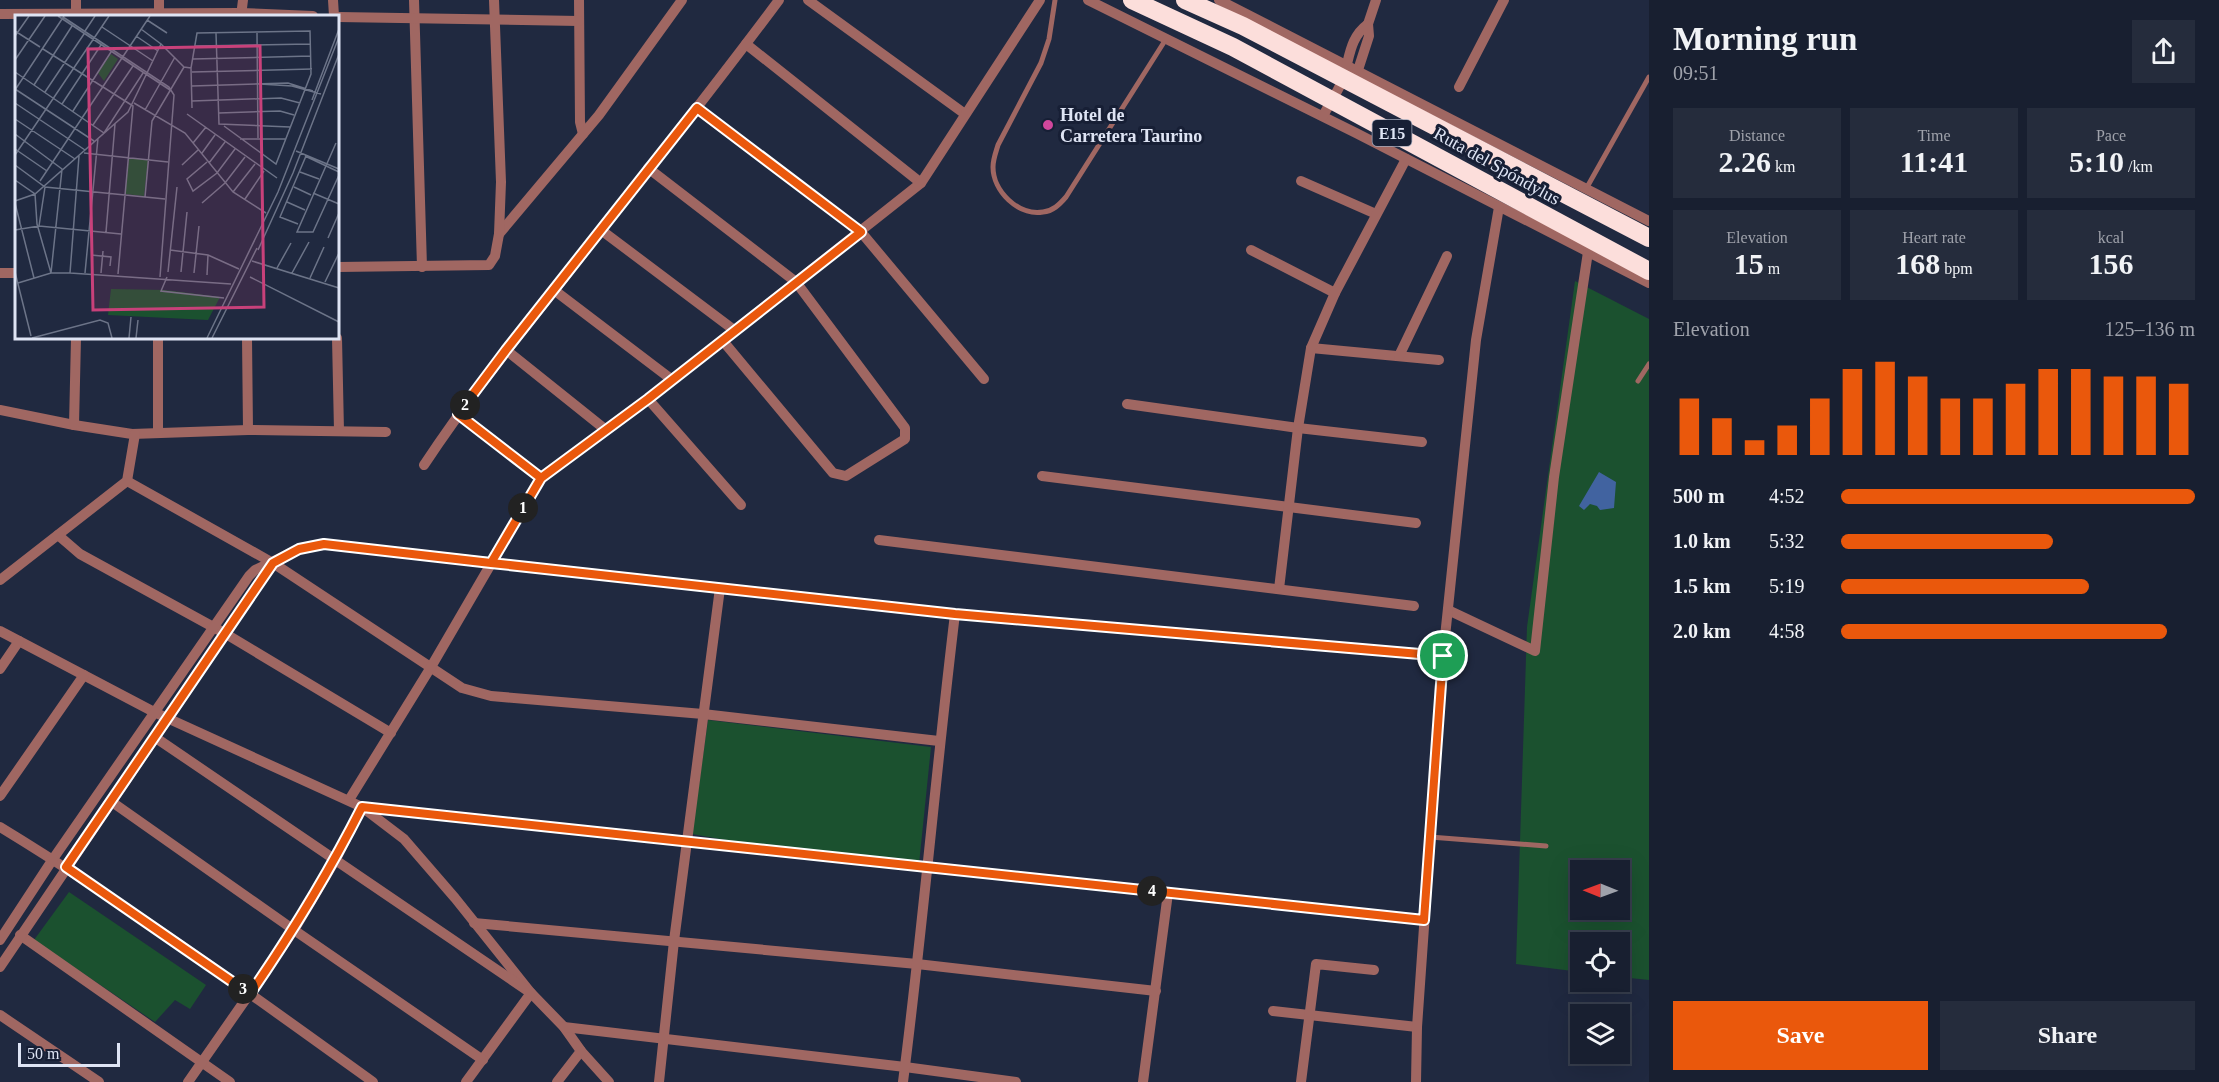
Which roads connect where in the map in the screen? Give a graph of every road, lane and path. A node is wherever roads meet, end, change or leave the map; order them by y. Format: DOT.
graph roads {
  1 [pos="76,0"];
  2 [pos="237,0"];
  3 [pos="243,0"];
  4 [pos="333,0"];
  5 [pos="414,0"];
  6 [pos="494,0"];
  7 [pos="579,0"];
  8 [pos="682,0"];
  9 [pos="779,0"];
  10 [pos="808,0"];
  11 [pos="1040,0"];
  12 [pos="1055,0"];
  13 [pos="1088,0"];
  14 [pos="1132,0"];
  15 [pos="1185,0"];
  16 [pos="1218,0"];
  17 [pos="1376,0"];
  18 [pos="1504,0"];
  19 [pos="0,14"];
  20 [pos="76,15"];
  21 [pos="241,15"];
  22 [pos="335,15"];
  23 [pos="339,17"];
  24 [pos="414,18"];
  25 [pos="495,19"];
  26 [pos="579,21"];
  27 [pos="1166,39"];
  28 [pos="746,44"];
  29 [pos="1349,71"];
  30 [pos="1649,76"];
  31 [pos="1459,87"];
  32 [pos="1332,100"];
  33 [pos="697,108"];
  34 [pos="965,114"];
  35 [pos="1323,116"];
  36 [pos="583,134"];
  37 [pos="1406,159"];
  38 [pos="648,168"];
  39 [pos="1301,181"];
  40 [pos="921,183"];
  41 [pos="1586,189"];
  42 [pos="1499,207"];
  43 [pos="1376,214"];
  44 [pos="1649,221"];
  45 [pos="600,230"];
  46 [pos="861,232"];
  47 [pos="499,234"];
  48 [pos="1649,238"];
  49 [pos="1251,250"];
  50 [pos="1588,252"];
  51 [pos="1447,256"];
  52 [pos="339,267"];
  53 [pos="422,267"];
  54 [pos="1649,271"];
  55 [pos="796,282"];
  56 [pos="1649,283"];
  57 [pos="554,290"];
  58 [pos="1335,293"];
  59 [pos="734,330"];
  60 [pos="75,339"];
  61 [pos="158,339"];
  62 [pos="247,339"];
  63 [pos="338,339"];
  64 [pos="723,341"];
  65 [pos="1311,348"];
  66 [pos="506,350"];
  67 [pos="1399,356"];
  68 [pos="1439,360"];
  69 [pos="1649,364"];
  70 [pos="671,379"];
  71 [pos="984,379"];
  72 [pos="1638,381"];
  73 [pos="648,399"];
  74 [pos="1127,404"];
  75 [pos="0,410"];
  76 [pos="458,414"];
  77 [pos="74,425"];
  78 [pos="1298,428"];
  79 [pos="248,430"];
  80 [pos="606,430"];
  81 [pos="339,431"];
  82 [pos="386,432"];
  83 [pos="158,433"];
  84 [pos="135,434"];
  85 [pos="1422,442"];
  86 [pos="424,465"];
  87 [pos="1042,476"];
  88 [pos="541,478"];
  89 [pos="127,481"];
  90 [pos="741,505"];
  91 [pos="1289,507"];
  92 [pos="1416,523"];
  93 [pos="58,536"];
  94 [pos="879,540"];
  95 [pos="273,563"];
  96 [pos="491,563"];
  97 [pos="0,580"];
  98 [pos="720,588"];
  99 [pos="1279,589"];
  100 [pos="1414,606"];
  101 [pos="1448,610"];
  102 [pos="955,614"];
  103 [pos="213,627"];
  104 [pos="0,631"];
  105 [pos="226,634"];
  106 [pos="20,641"];
  107 [pos="1443,656"];
  108 [pos="431,667"];
  109 [pos="0,669"];
  110 [pos="84,675"];
  111 [pos="154,712"];
  112 [pos="703,714"];
  113 [pos="167,719"];
  114 [pos="391,733"];
  115 [pos="156,738"];
  116 [pos="939,741"];
  117 [pos="0,796"];
  118 [pos="349,800"];
  119 [pos="112,802"];
  120 [pos="362,807"];
  121 [pos="0,826"];
  122 [pos="1430,837"];
  123 [pos="687,841"];
  124 [pos="1546,846"];
  125 [pos="53,859"];
  126 [pos="336,859"];
  127 [pos="66,867"];
  128 [pos="928,867"];
  129 [pos="1168,893"];
  130 [pos="1424,920"];
  131 [pos="474,923"];
  132 [pos="294,930"];
  133 [pos="20,935"];
  134 [pos="0,940"];
  135 [pos="674,941"];
  136 [pos="917,964"];
  137 [pos="0,967"];
  138 [pos="1374,970"];
  139 [pos="1156,991"];
  140 [pos="531,993"];
  141 [pos="250,994"];
  142 [pos="1273,1011"];
  143 [pos="1309,1014"];
  144 [pos="0,1015"];
  145 [pos="564,1027"];
  146 [pos="1417,1027"];
  147 [pos="664,1039"];
  148 [pos="580,1051"];
  149 [pos="483,1060"];
  150 [pos="201,1062"];
  151 [pos="905,1067"];
  152 [pos="99,1082"];
  153 [pos="188,1082"];
  154 [pos="230,1082"];
  155 [pos="373,1082"];
  156 [pos="466,1082"];
  157 [pos="557,1082"];
  158 [pos="609,1082"];
  159 [pos="659,1082"];
  160 [pos="903,1082"];
  161 [pos="1016,1082"];
  162 [pos="1143,1082"];
  163 [pos="1301,1082"];
  164 [pos="1416,1082"];
  1 -- 20 [label="street"];
  2 -- 21 [label="street"];
  3 -- 21 [label="street"];
  4 -- 22 [label="street"];
  5 -- 24 [label="street"];
  6 -- 25 [label="street"];
  7 -- 26 [label="street"];
  8 -- 36 [label="street"];
  9 -- 28 [label="street"];
  10 -- 34 [label="street"];
  11 -- 34 [label="street"];
  12 -- 27 [label="lane"];
  13 -- 27 [label="street"];
  14 -- 32 [label="highway, Ruta del Spóndylus / E15"];
  15 -- 29 [label="highway, Ruta del Spóndylus / E15"];
  16 -- 29 [label="street"];
  17 -- 29 [label="street"];
  18 -- 31 [label="street"];
  19 -- 20 [label="street"];
  23 -- 24 [label="street"];
  24 -- 25 [label="street"];
  24 -- 53 [label="street"];
  25 -- 26 [label="street"];
  25 -- 47 [label="street"];
  26 -- 36 [label="street"];
  27 -- 35 [label="street"];
  28 -- 33 [label="street"];
  28 -- 40 [label="street"];
  29 -- 32 [label="street"];
  29 -- 41 [label="street"];
  29 -- 48 [label="highway, Ruta del Spóndylus / E15"];
  30 -- 41 [label="lane"];
  32 -- 35 [label="street"];
  32 -- 54 [label="highway, Ruta del Spóndylus / E15"];
  33 -- 38 [label="street"];
  33 -- 46 [label="street"];
  34 -- 40 [label="street"];
  35 -- 37 [label="street"];
  36 -- 47 [label="street"];
  37 -- 42 [label="street"];
  37 -- 43 [label="street"];
  38 -- 45 [label="street"];
  38 -- 55 [label="street"];
  39 -- 43 [label="street"];
  40 -- 46 [label="street"];
  41 -- 44 [label="street"];
  42 -- 50 [label="street"];
  42 -- 101 [label="street"];
  43 -- 58 [label="street"];
  45 -- 57 [label="street"];
  45 -- 59 [label="street"];
  46 -- 55 [label="street"];
  46 -- 71 [label="street"];
  47 -- 53 [label="street"];
  49 -- 58 [label="street"];
  50 -- 56 [label="street"];
  50 -- 101 [label="street"];
  51 -- 67 [label="street"];
  52 -- 53 [label="street"];
  55 -- 59 [label="street"];
  55 -- 64 [label="street"];
  57 -- 66 [label="street"];
  57 -- 70 [label="street"];
  58 -- 65 [label="street"];
  59 -- 64 [label="street"];
  60 -- 77 [label="street"];
  61 -- 83 [label="street"];
  62 -- 79 [label="street"];
  63 -- 81 [label="street"];
  64 -- 70 [label="street"];
  65 -- 67 [label="street"];
  65 -- 78 [label="street"];
  66 -- 76 [label="street"];
  66 -- 80 [label="street"];
  67 -- 68 [label="street"];
  69 -- 72 [label="lane"];
  70 -- 73 [label="street"];
  73 -- 80 [label="street"];
  73 -- 90 [label="street"];
  74 -- 78 [label="street"];
  75 -- 77 [label="street"];
  76 -- 86 [label="street"];
  76 -- 88 [label="street"];
  77 -- 84 [label="street"];
  78 -- 85 [label="street"];
  78 -- 91 [label="street"];
  79 -- 81 [label="street"];
  79 -- 83 [label="street"];
  80 -- 88 [label="street"];
  81 -- 82 [label="street"];
  83 -- 84 [label="street"];
  84 -- 89 [label="street"];
  87 -- 91 [label="street"];
  88 -- 96 [label="street"];
  89 -- 93 [label="street"];
  89 -- 95 [label="street"];
  91 -- 92 [label="street"];
  91 -- 99 [label="street"];
  93 -- 97 [label="street"];
  93 -- 103 [label="street"];
  94 -- 99 [label="street"];
  95 -- 96 [label="street"];
  95 -- 103 [label="street"];
  95 -- 105 [label="street"];
  95 -- 108 [label="street"];
  96 -- 98 [label="street"];
  96 -- 108 [label="street"];
  98 -- 102 [label="street"];
  98 -- 112 [label="street"];
  99 -- 100 [label="street"];
  101 -- 107 [label="street"];
  102 -- 107 [label="street"];
  102 -- 116 [label="street"];
  103 -- 105 [label="street"];
  103 -- 111 [label="street"];
  104 -- 106 [label="street"];
  105 -- 113 [label="street"];
  105 -- 114 [label="street"];
  106 -- 109 [label="street"];
  106 -- 110 [label="street"];
  107 -- 122 [label="street"];
  108 -- 112 [label="street"];
  108 -- 114 [label="street"];
  110 -- 111 [label="street"];
  110 -- 117 [label="street"];
  111 -- 113 [label="street"];
  111 -- 125 [label="street"];
  112 -- 116 [label="street"];
  112 -- 123 [label="street"];
  113 -- 115 [label="street"];
  113 -- 118 [label="street"];
  114 -- 118 [label="street"];
  115 -- 119 [label="street"];
  115 -- 126 [label="street"];
  116 -- 128 [label="street"];
  118 -- 120 [label="street"];
  119 -- 127 [label="street"];
  119 -- 132 [label="street"];
  120 -- 123 [label="street"];
  120 -- 126 [label="street"];
  120 -- 131 [label="street"];
  121 -- 125 [label="street"];
  122 -- 124 [label="lane"];
  122 -- 130 [label="street"];
  123 -- 128 [label="street"];
  123 -- 135 [label="street"];
  125 -- 127 [label="street"];
  125 -- 134 [label="street"];
  126 -- 132 [label="street"];
  126 -- 140 [label="street"];
  127 -- 133 [label="street"];
  127 -- 141 [label="street"];
  128 -- 129 [label="street"];
  128 -- 136 [label="street"];
  129 -- 130 [label="street"];
  129 -- 139 [label="street"];
  130 -- 146 [label="street"];
  131 -- 135 [label="street"];
  131 -- 140 [label="street"];
  132 -- 141 [label="street"];
  132 -- 149 [label="street"];
  133 -- 137 [label="street"];
  133 -- 150 [label="street"];
  135 -- 136 [label="street"];
  135 -- 147 [label="street"];
  136 -- 139 [label="street"];
  136 -- 151 [label="street"];
  138 -- 143 [label="street"];
  139 -- 162 [label="street"];
  140 -- 145 [label="street"];
  140 -- 149 [label="street"];
  141 -- 150 [label="street"];
  141 -- 155 [label="street"];
  142 -- 143 [label="street"];
  143 -- 146 [label="street"];
  143 -- 163 [label="street"];
  144 -- 152 [label="street"];
  145 -- 147 [label="street"];
  145 -- 148 [label="street"];
  146 -- 164 [label="street"];
  147 -- 151 [label="street"];
  147 -- 159 [label="street"];
  148 -- 157 [label="street"];
  148 -- 158 [label="street"];
  149 -- 156 [label="street"];
  150 -- 153 [label="street"];
  150 -- 154 [label="street"];
  151 -- 160 [label="street"];
  151 -- 161 [label="street"];
}
